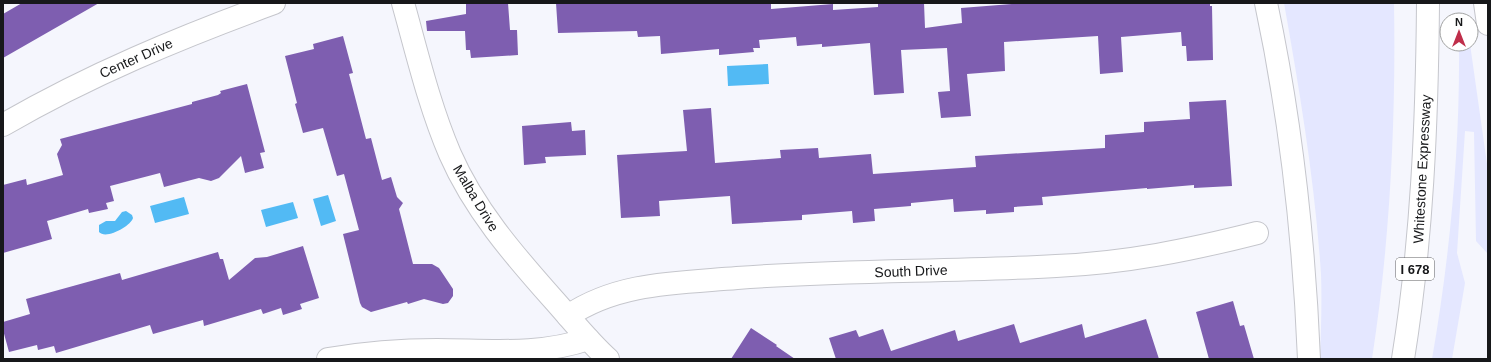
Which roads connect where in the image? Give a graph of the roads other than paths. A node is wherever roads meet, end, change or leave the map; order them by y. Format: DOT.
graph roads {
  1 [pos="274,3"];
  2 [pos="403,3"];
  3 [pos="1266,3"];
  4 [pos="1428,3"];
  5 [pos="1485,3"];
  6 [pos="1488,24"];
  7 [pos="3,125"];
  8 [pos="1257,233"];
  9 [pos="568,316"];
  10 [pos="588,339"];
  11 [pos="328,359"];
  12 [pos="608,359"];
  13 [pos="1309,359"];
  14 [pos="1403,359"];
  1 -- 7 [label="main road, Center Drive"];
  2 -- 9 [label="main road, Malba Drive"];
  3 -- 13 [label="main road"];
  4 -- 14 [label="main road, Whitestone Expressway / I 678"];
  5 -- 6 [label="main road"];
  8 -- 9 [label="main road, South Drive"];
  9 -- 10 [label="main road, Malba Drive"];
  10 -- 11 [label="main road"];
  10 -- 12 [label="main road, Malba Drive"];
}
